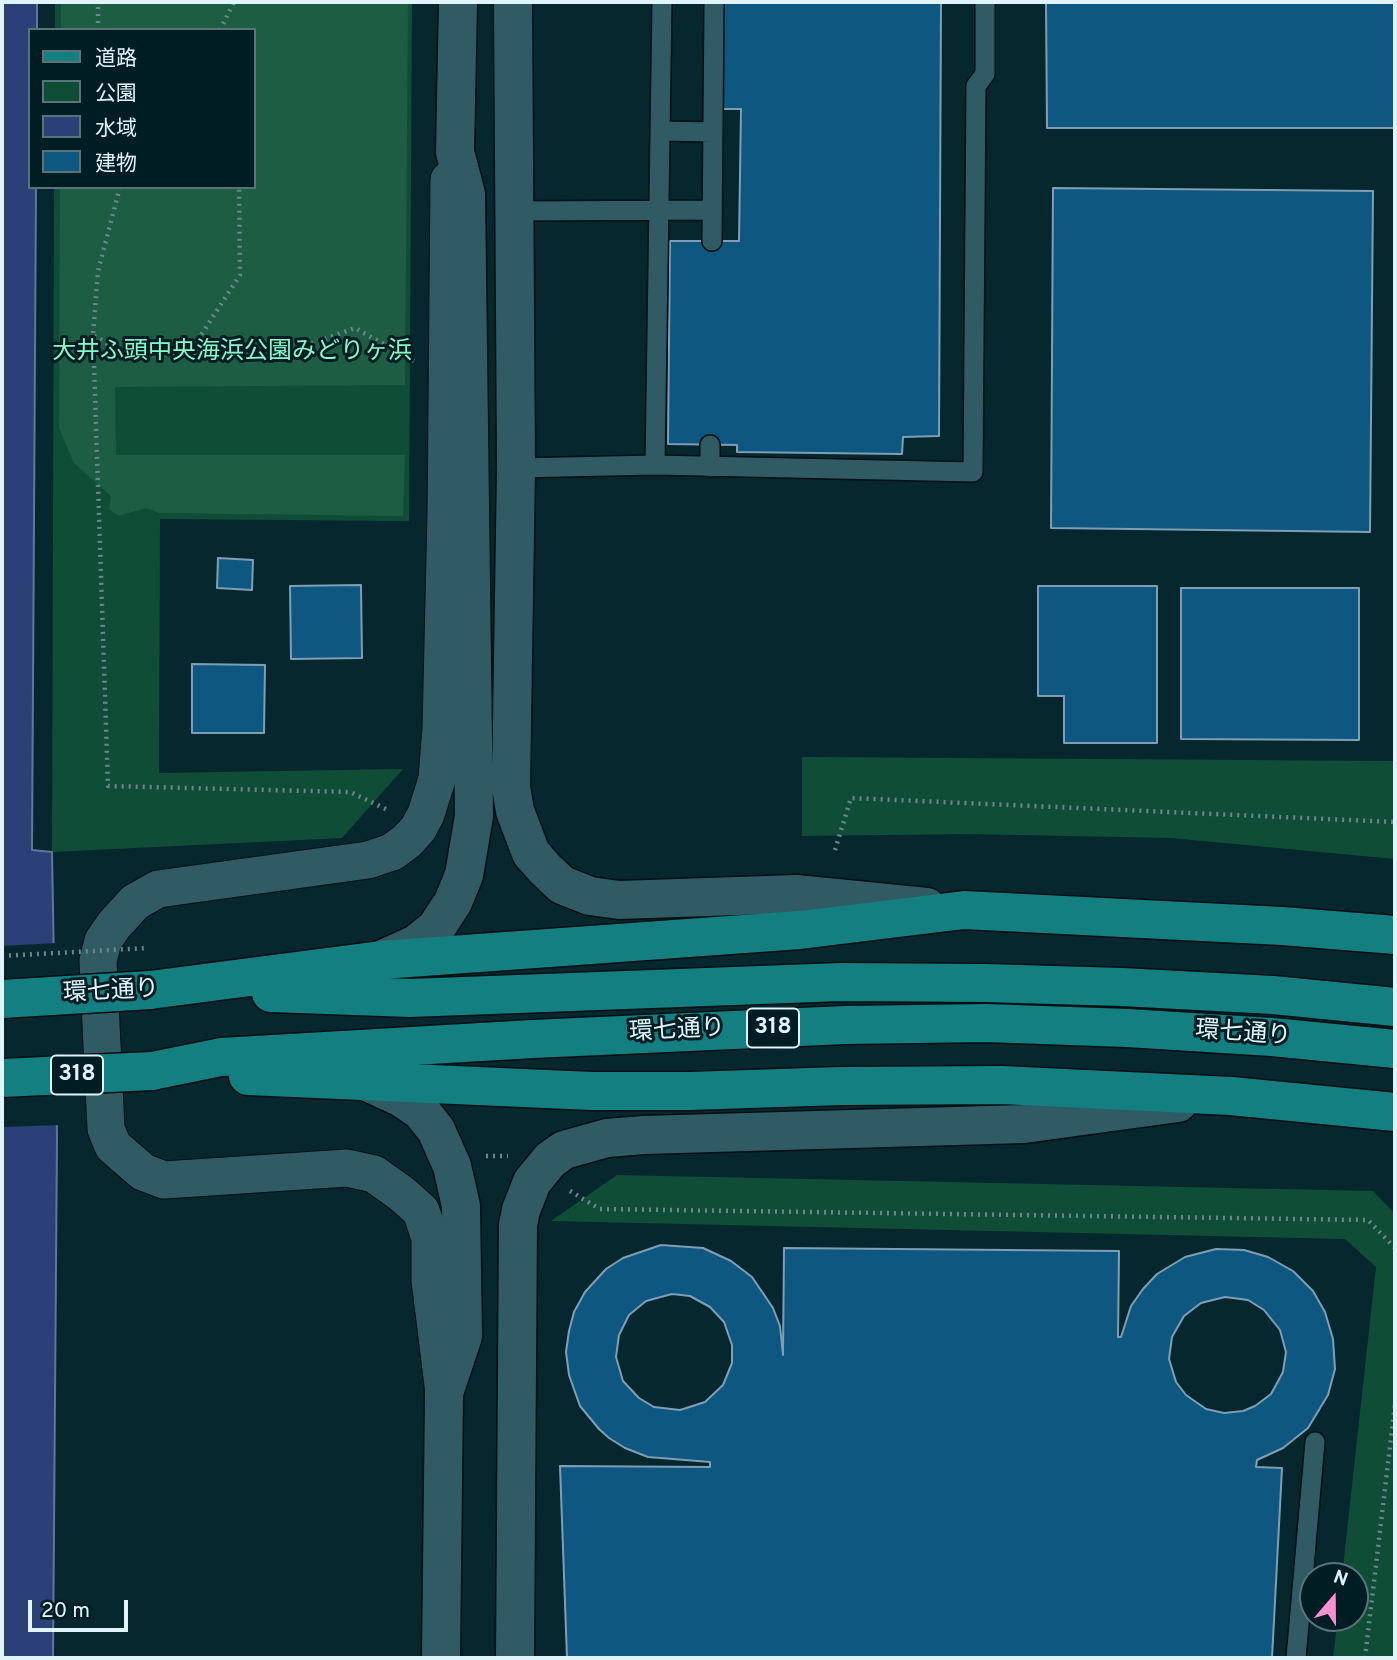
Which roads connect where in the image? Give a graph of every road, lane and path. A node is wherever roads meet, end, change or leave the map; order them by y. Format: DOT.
graph roads {
  1 [pos="98,2"];
  2 [pos="234,2"];
  3 [pos="458,2"];
  4 [pos="513,2"];
  5 [pos="662,2"];
  6 [pos="714,2"];
  7 [pos="985,2"];
  8 [pos="98,28"];
  9 [pos="221,28"];
  10 [pos="661,131"];
  11 [pos="713,132"];
  12 [pos="455,152"];
  13 [pos="119,189"];
  14 [pos="239,189"];
  15 [pos="660,209"];
  16 [pos="712,210"];
  17 [pos="514,211"];
  18 [pos="712,241"];
  19 [pos="93,335"];
  20 [pos="190,352"];
  21 [pos="420,365"];
  22 [pos="710,445"];
  23 [pos="655,466"];
  24 [pos="710,467"];
  25 [pos="516,468"];
  26 [pos="395,813"];
  27 [pos="1395,822"];
  28 [pos="835,850"];
  29 [pos="964,910"];
  30 [pos="1395,935"];
  31 [pos="147,948"];
  32 [pos="2,956"];
  33 [pos="381,960"];
  34 [pos="150,990"];
  35 [pos="2,999"];
  36 [pos="1395,1007"];
  37 [pos="1395,1049"];
  38 [pos="152,1072"];
  39 [pos="2,1078"];
  40 [pos="367,1082"];
  41 [pos="1231,1096"];
  42 [pos="1395,1112"];
  43 [pos="513,1156"];
  44 [pos="478,1158"];
  45 [pos="566,1189"];
  46 [pos="1395,1248"];
  47 [pos="444,1393"];
  48 [pos="1395,1404"];
  49 [pos="1315,1442"];
  50 [pos="441,1658"];
  51 [pos="514,1658"];
  52 [pos="1296,1658"];
  53 [pos="1365,1658"];
  1 -- 8 [label="path"];
  2 -- 9 [label="path"];
  3 -- 12 [label="street"];
  4 -- 17 [label="street"];
  5 -- 10 [label="lane"];
  6 -- 11 [label="lane"];
  7 -- 24 [label="lane"];
  10 -- 11 [label="lane"];
  10 -- 15 [label="lane"];
  11 -- 16 [label="lane"];
  12 -- 33 [label="street"];
  12 -- 47 [label="street"];
  13 -- 19 [label="path"];
  14 -- 20 [label="path"];
  15 -- 16 [label="lane"];
  15 -- 17 [label="lane"];
  15 -- 23 [label="lane"];
  16 -- 18 [label="lane"];
  17 -- 25 [label="street"];
  19 -- 20 [label="path"];
  19 -- 26 [label="path"];
  20 -- 21 [label="path"];
  22 -- 24 [label="lane"];
  23 -- 24 [label="lane"];
  23 -- 25 [label="lane"];
  25 -- 29 [label="street"];
  27 -- 28 [label="path"];
  29 -- 30 [label="main road, 318"];
  29 -- 33 [label="main road, 318"];
  31 -- 32 [label="path, bridge"];
  33 -- 34 [label="main road, 318"];
  34 -- 35 [label="main road, 環七通り / 318, bridge"];
  34 -- 36 [label="main road, 環七通り / 318"];
  37 -- 38 [label="main road, 環七通り / 318"];
  38 -- 39 [label="main road, 環七通り / 318, bridge"];
  38 -- 40 [label="main road, 318"];
  40 -- 41 [label="main road, 318"];
  40 -- 47 [label="street"];
  41 -- 42 [label="main road, 318"];
  41 -- 51 [label="street"];
  43 -- 44 [label="path"];
  45 -- 46 [label="path"];
  47 -- 50 [label="street"];
  48 -- 53 [label="path"];
  49 -- 52 [label="lane"];
}
